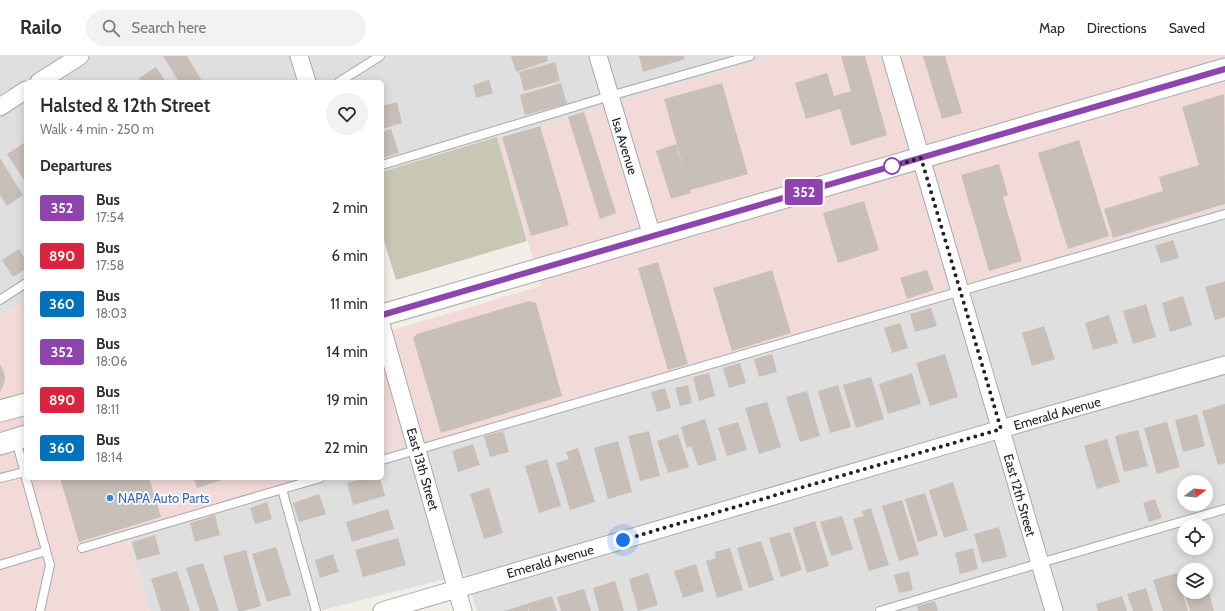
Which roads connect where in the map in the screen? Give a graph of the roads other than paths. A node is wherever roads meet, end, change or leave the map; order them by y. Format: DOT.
graph roads {
  1 [pos="80,56"];
  2 [pos="299,56"];
  3 [pos="380,56"];
  4 [pos="598,56"];
  5 [pos="748,56"];
  6 [pos="891,56"];
  7 [pos="1225,69"];
  8 [pos="42,80"];
  9 [pos="305,80"];
  10 [pos="342,80"];
  11 [pos="24,91"];
  12 [pos="610,96"];
  13 [pos="0,107"];
  14 [pos="921,158"];
  15 [pos="384,164"];
  16 [pos="1225,214"];
  17 [pos="652,236"];
  18 [pos="24,284"];
  19 [pos="960,291"];
  20 [pos="0,300"];
  21 [pos="384,314"];
  22 [pos="384,335"];
  23 [pos="1225,365"];
  24 [pos="24,405"];
  25 [pos="0,411"];
  26 [pos="1001,429"];
  27 [pos="14,440"];
  28 [pos="417,449"];
  29 [pos="384,459"];
  30 [pos="24,470"];
  31 [pos="24,476"];
  32 [pos="0,478"];
  33 [pos="27,480"];
  34 [pos="313,480"];
  35 [pos="282,489"];
  36 [pos="1225,509"];
  37 [pos="82,548"];
  38 [pos="46,551"];
  39 [pos="1040,563"];
  40 [pos="0,565"];
  41 [pos="457,588"];
  42 [pos="902,608"];
  43 [pos="40,611"];
  44 [pos="316,611"];
  45 [pos="382,611"];
  46 [pos="463,611"];
  47 [pos="880,611"];
  48 [pos="1054,611"];
  1 -- 8 [label="street"];
  2 -- 9 [label="street"];
  3 -- 10 [label="lane"];
  4 -- 12 [label="street, Isa Avenue"];
  5 -- 12 [label="lane"];
  6 -- 14 [label="street, East 12th Street"];
  7 -- 14 [label="street"];
  11 -- 13 [label="street"];
  12 -- 15 [label="lane"];
  12 -- 17 [label="street, Isa Avenue"];
  14 -- 17 [label="street"];
  14 -- 19 [label="street, East 12th Street"];
  16 -- 19 [label="lane"];
  17 -- 21 [label="street"];
  18 -- 20 [label="lane"];
  19 -- 26 [label="street, East 12th Street"];
  19 -- 28 [label="lane"];
  22 -- 28 [label="street, East 13th Street"];
  23 -- 26 [label="street, Emerald Avenue"];
  24 -- 25 [label="street"];
  26 -- 39 [label="street, East 12th Street"];
  26 -- 41 [label="street, Emerald Avenue"];
  27 -- 30 [label="lane"];
  28 -- 29 [label="lane"];
  28 -- 41 [label="street, East 13th Street"];
  31 -- 32 [label="lane"];
  33 -- 38 [label="lane"];
  34 -- 35 [label="lane"];
  35 -- 37 [label="lane"];
  35 -- 44 [label="lane"];
  36 -- 39 [label="lane"];
  38 -- 40 [label="lane"];
  38 -- 43 [label="lane"];
  39 -- 42 [label="lane"];
  39 -- 48 [label="street, East 12th Street"];
  41 -- 45 [label="street, Emerald Avenue"];
  41 -- 46 [label="street, East 13th Street"];
  42 -- 47 [label="lane"];
}
